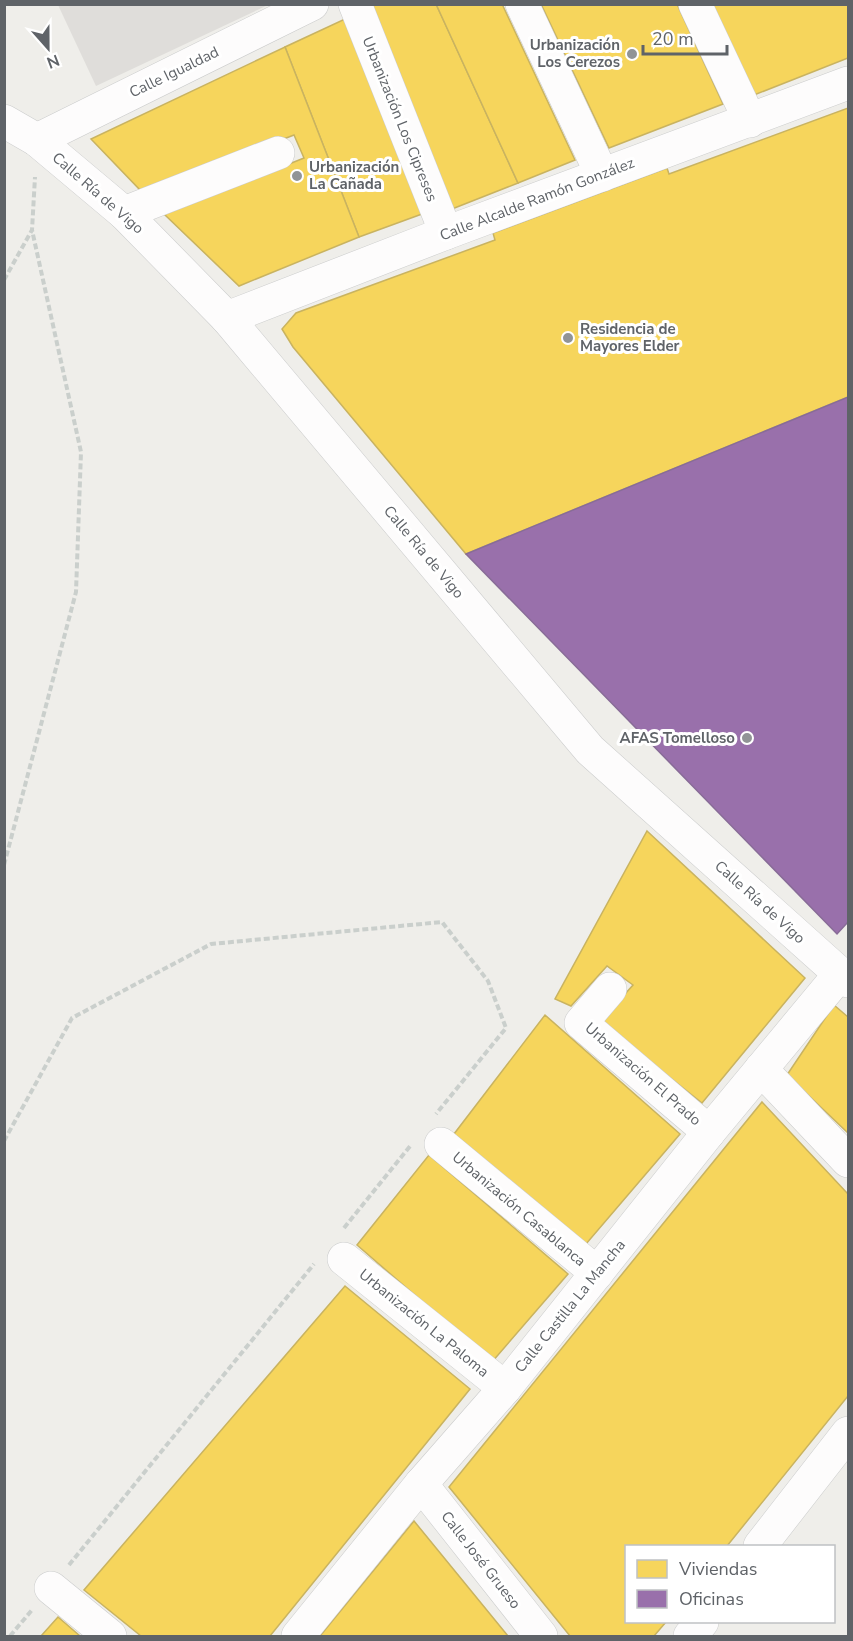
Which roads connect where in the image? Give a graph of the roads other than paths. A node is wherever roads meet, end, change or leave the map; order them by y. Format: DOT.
graph roads {
  1 [pos="312,4"];
  2 [pos="355,4"];
  3 [pos="522,4"];
  4 [pos="695,4"];
  5 [pos="849,83"];
  6 [pos="750,120"];
  7 [pos="4,121"];
  8 [pos="37,140"];
  9 [pos="278,153"];
  10 [pos="602,175"];
  11 [pos="124,213"];
  12 [pos="446,233"];
  13 [pos="227,318"];
  14 [pos="844,977"];
  15 [pos="610,989"];
  16 [pos="761,1069"];
  17 [pos="709,1132"];
  18 [pos="429,1134"];
  19 [pos="849,1161"];
  20 [pos="335,1249"];
  21 [pos="597,1273"];
  22 [pos="505,1388"];
  23 [pos="849,1433"];
  24 [pos="421,1484"];
  25 [pos="761,1545"];
  26 [pos="51,1588"];
  27 [pos="701,1623"];
  28 [pos="110,1636"];
  29 [pos="298,1636"];
  30 [pos="542,1636"];
  31 [pos="690,1636"];
  1 -- 8 [label="street, Calle Igualdad"];
  2 -- 12 [label="street, Urbanización Los Cipreses"];
  3 -- 10 [label="street"];
  4 -- 6 [label="street"];
  5 -- 6 [label="street, Calle Alcalde Ramón González"];
  6 -- 10 [label="street, Calle Alcalde Ramón González"];
  7 -- 8 [label="street, Calle Ría de Vigo"];
  8 -- 11 [label="street, Calle Ría de Vigo"];
  9 -- 11 [label="street"];
  10 -- 12 [label="street, Calle Alcalde Ramón González"];
  11 -- 13 [label="street, Calle Ría de Vigo"];
  12 -- 13 [label="street, Calle Alcalde Ramón González"];
  13 -- 14 [label="street, Calle Ría de Vigo"];
  14 -- 16 [label="street, Calle Castilla La Mancha"];
  15 -- 17 [label="street, Urbanización El Prado"];
  16 -- 17 [label="street, Calle Castilla La Mancha"];
  16 -- 19 [label="street"];
  17 -- 21 [label="street, Calle Castilla La Mancha"];
  18 -- 21 [label="street, Urbanización Casablanca"];
  20 -- 22 [label="street, Urbanización La Paloma"];
  21 -- 22 [label="street, Calle Castilla La Mancha"];
  22 -- 24 [label="street, Calle Castilla La Mancha"];
  23 -- 25 [label="street"];
  24 -- 29 [label="street, Calle Castilla La Mancha"];
  24 -- 30 [label="street, Calle José Grueso"];
  26 -- 28 [label="street"];
  27 -- 31 [label="street"];
}
